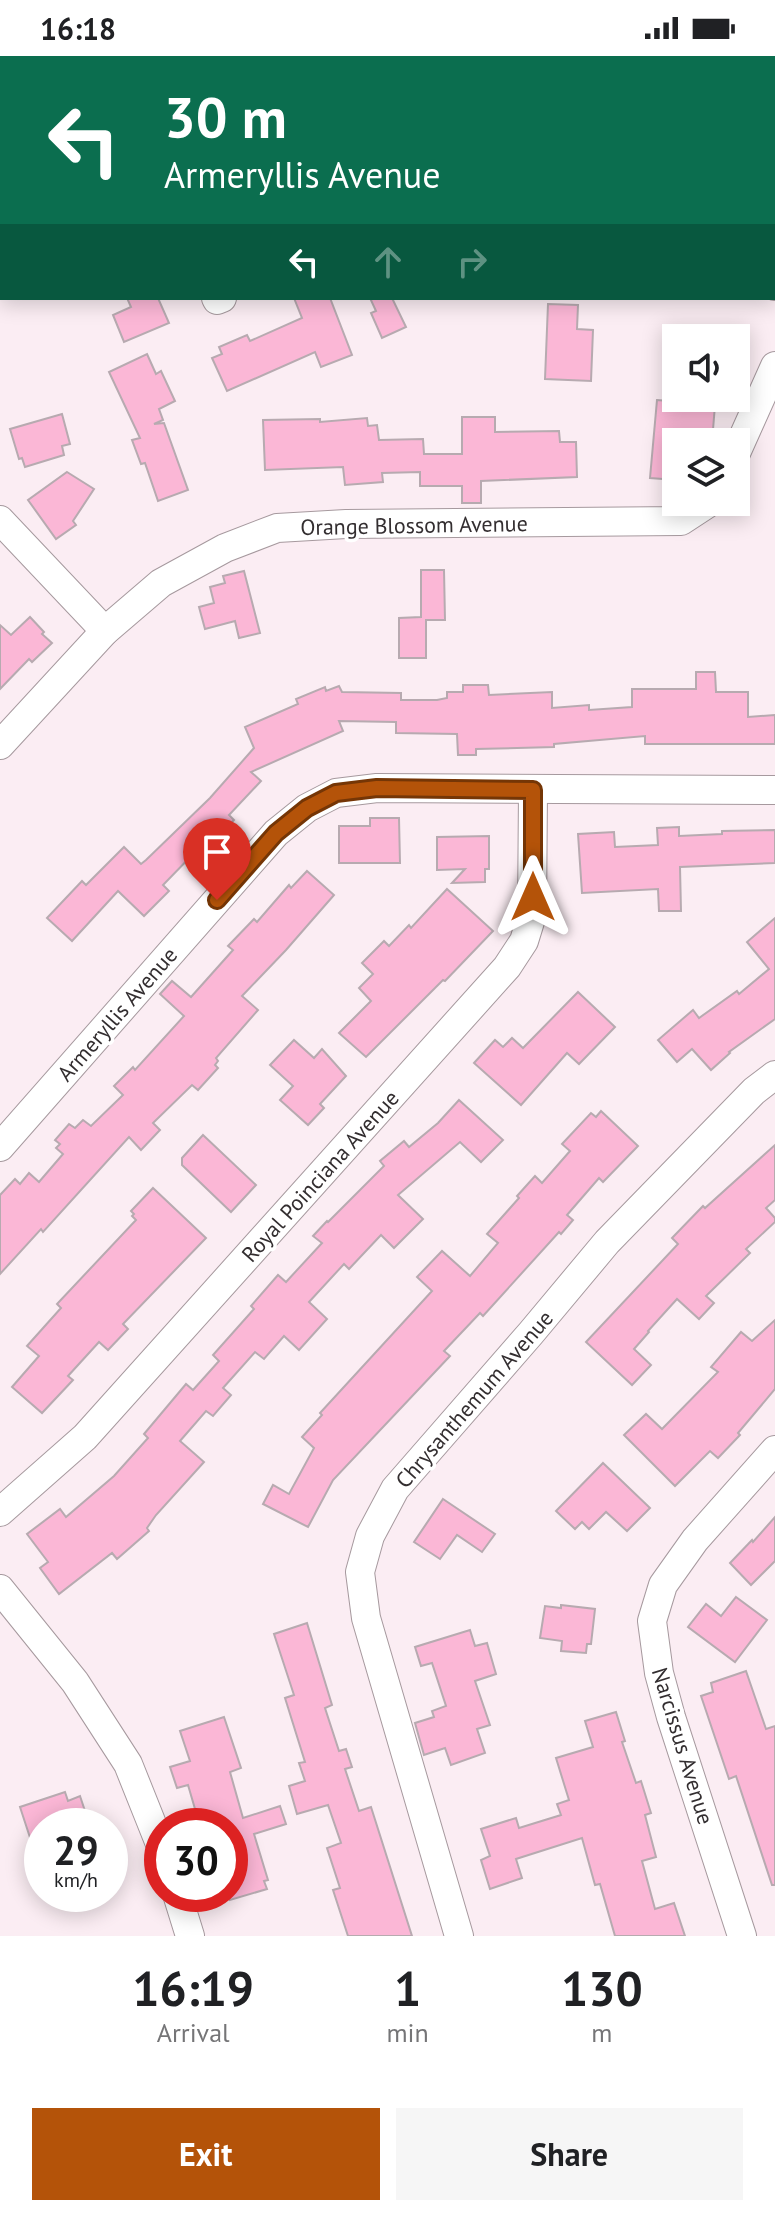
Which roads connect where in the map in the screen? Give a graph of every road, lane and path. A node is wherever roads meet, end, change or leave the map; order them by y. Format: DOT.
graph roads {
  1 [pos="775,366"];
  2 [pos="747,428"];
  3 [pos="689,516"];
  4 [pos="0,520"];
  5 [pos="105,631"];
  6 [pos="0,745"];
  7 [pos="533,790"];
  8 [pos="775,790"];
  9 [pos="775,1075"];
  10 [pos="0,1147"];
  11 [pos="775,1450"];
  12 [pos="0,1512"];
  13 [pos="0,1589"];
  14 [pos="146,1808"];
  15 [pos="183,1912"];
  16 [pos="190,1936"];
  17 [pos="459,1936"];
  18 [pos="742,1936"];
  1 -- 2 [label="street"];
  3 -- 5 [label="street, Orange Blossom Avenue"];
  4 -- 5 [label="street"];
  5 -- 6 [label="street, Orange Blossom Avenue"];
  7 -- 8 [label="street, Armeryllis Avenue"];
  7 -- 10 [label="street, Armeryllis Avenue"];
  7 -- 12 [label="street, Royal Poinciana Avenue"];
  9 -- 17 [label="street, Chrysanthemum Avenue"];
  11 -- 18 [label="street, Narcissus Avenue"];
  13 -- 14 [label="street"];
  15 -- 16 [label="street"];
}
